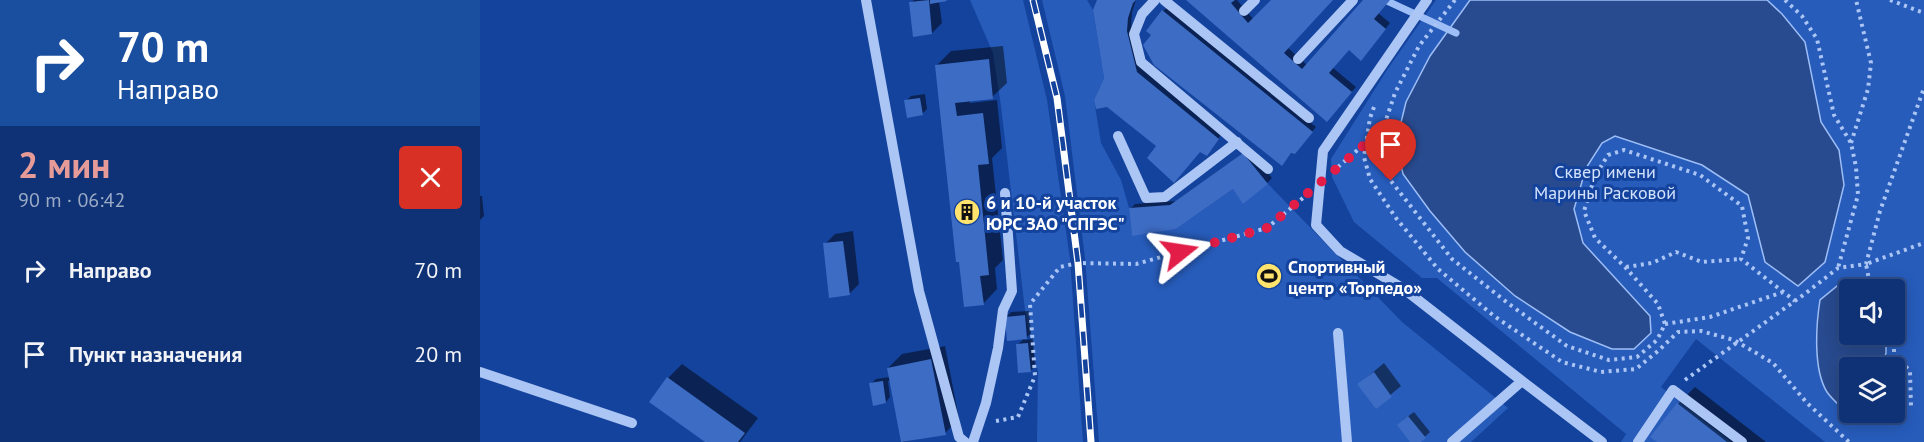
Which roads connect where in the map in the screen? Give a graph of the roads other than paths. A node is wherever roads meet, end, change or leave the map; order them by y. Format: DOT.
graph roads {
  1 [pos="866,0"];
  2 [pos="1155,0"];
  3 [pos="1164,0"];
  4 [pos="1256,0"];
  5 [pos="1353,0"];
  6 [pos="1427,0"];
  7 [pos="1244,11"];
  8 [pos="1298,59"];
  9 [pos="1309,118"];
  10 [pos="1118,136"];
  11 [pos="1237,142"];
  12 [pos="1268,169"];
  13 [pos="1005,193"];
  14 [pos="1338,333"];
  15 [pos="480,372"];
  16 [pos="1522,381"];
  17 [pos="632,423"];
  18 [pos="965,442"];
  19 [pos="973,442"];
  20 [pos="1347,442"];
  21 [pos="1452,442"];
  22 [pos="1602,442"];
  23 [pos="1638,442"];
  24 [pos="1742,442"];
  1 -- 18 [label="street"];
  2 -- 11 [label="street"];
  3 -- 9 [label="street"];
  4 -- 7 [label="street"];
  5 -- 8 [label="street"];
  6 -- 16 [label="street"];
  10 -- 11 [label="street"];
  11 -- 12 [label="street"];
  13 -- 19 [label="street"];
  14 -- 20 [label="street"];
  15 -- 17 [label="street"];
  16 -- 21 [label="street"];
  16 -- 22 [label="street"];
  23 -- 24 [label="street"];
}
